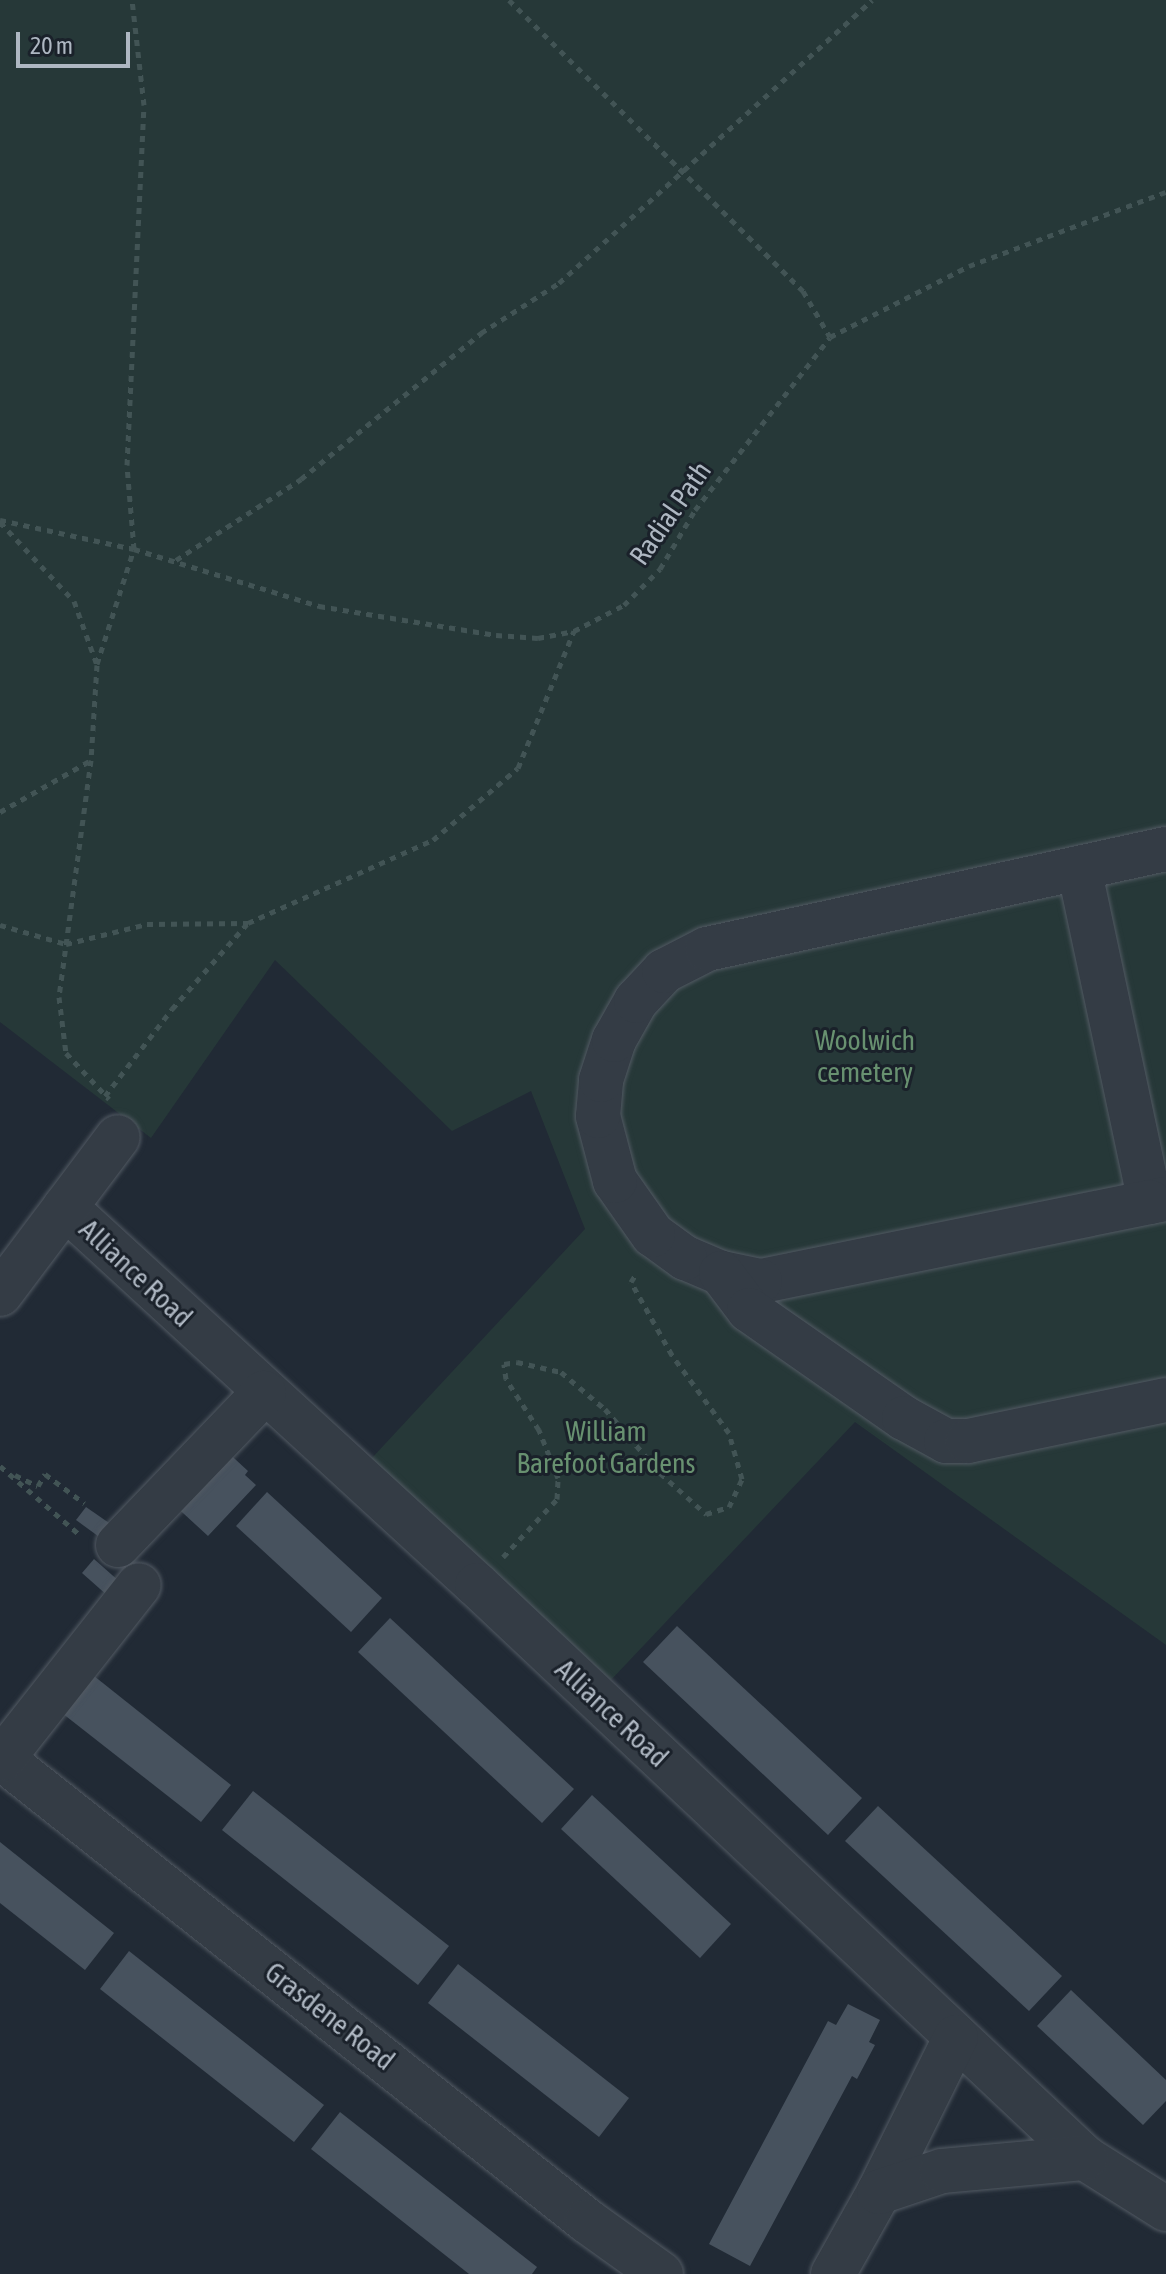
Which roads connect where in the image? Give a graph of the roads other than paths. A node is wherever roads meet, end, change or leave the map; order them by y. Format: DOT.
graph roads {
  1 [pos="1166,849"];
  2 [pos="1079,868"];
  3 [pos="117,1121"];
  4 [pos="1158,1200"];
  5 [pos="65,1207"];
  6 [pos="721,1273"];
  7 [pos="0,1294"];
  8 [pos="264,1393"];
  9 [pos="1166,1400"];
  10 [pos="103,1546"];
  11 [pos="139,1585"];
  12 [pos="1,1758"];
  13 [pos="956,2037"];
  14 [pos="1085,2158"];
  15 [pos="879,2192"];
  16 [pos="1166,2209"];
  17 [pos="661,2274"];
  18 [pos="833,2274"];
  1 -- 2 [label="street"];
  2 -- 4 [label="street"];
  2 -- 6 [label="street"];
  3 -- 5 [label="street"];
  4 -- 6 [label="street"];
  5 -- 7 [label="street"];
  5 -- 8 [label="street, Alliance Road"];
  6 -- 9 [label="street"];
  8 -- 10 [label="street"];
  8 -- 13 [label="street, Alliance Road"];
  11 -- 12 [label="street"];
  12 -- 17 [label="street, Grasdene Road"];
  13 -- 14 [label="street, Alliance Road"];
  13 -- 15 [label="street"];
  14 -- 15 [label="street"];
  14 -- 16 [label="street, Alliance Road"];
  15 -- 18 [label="street"];
}
